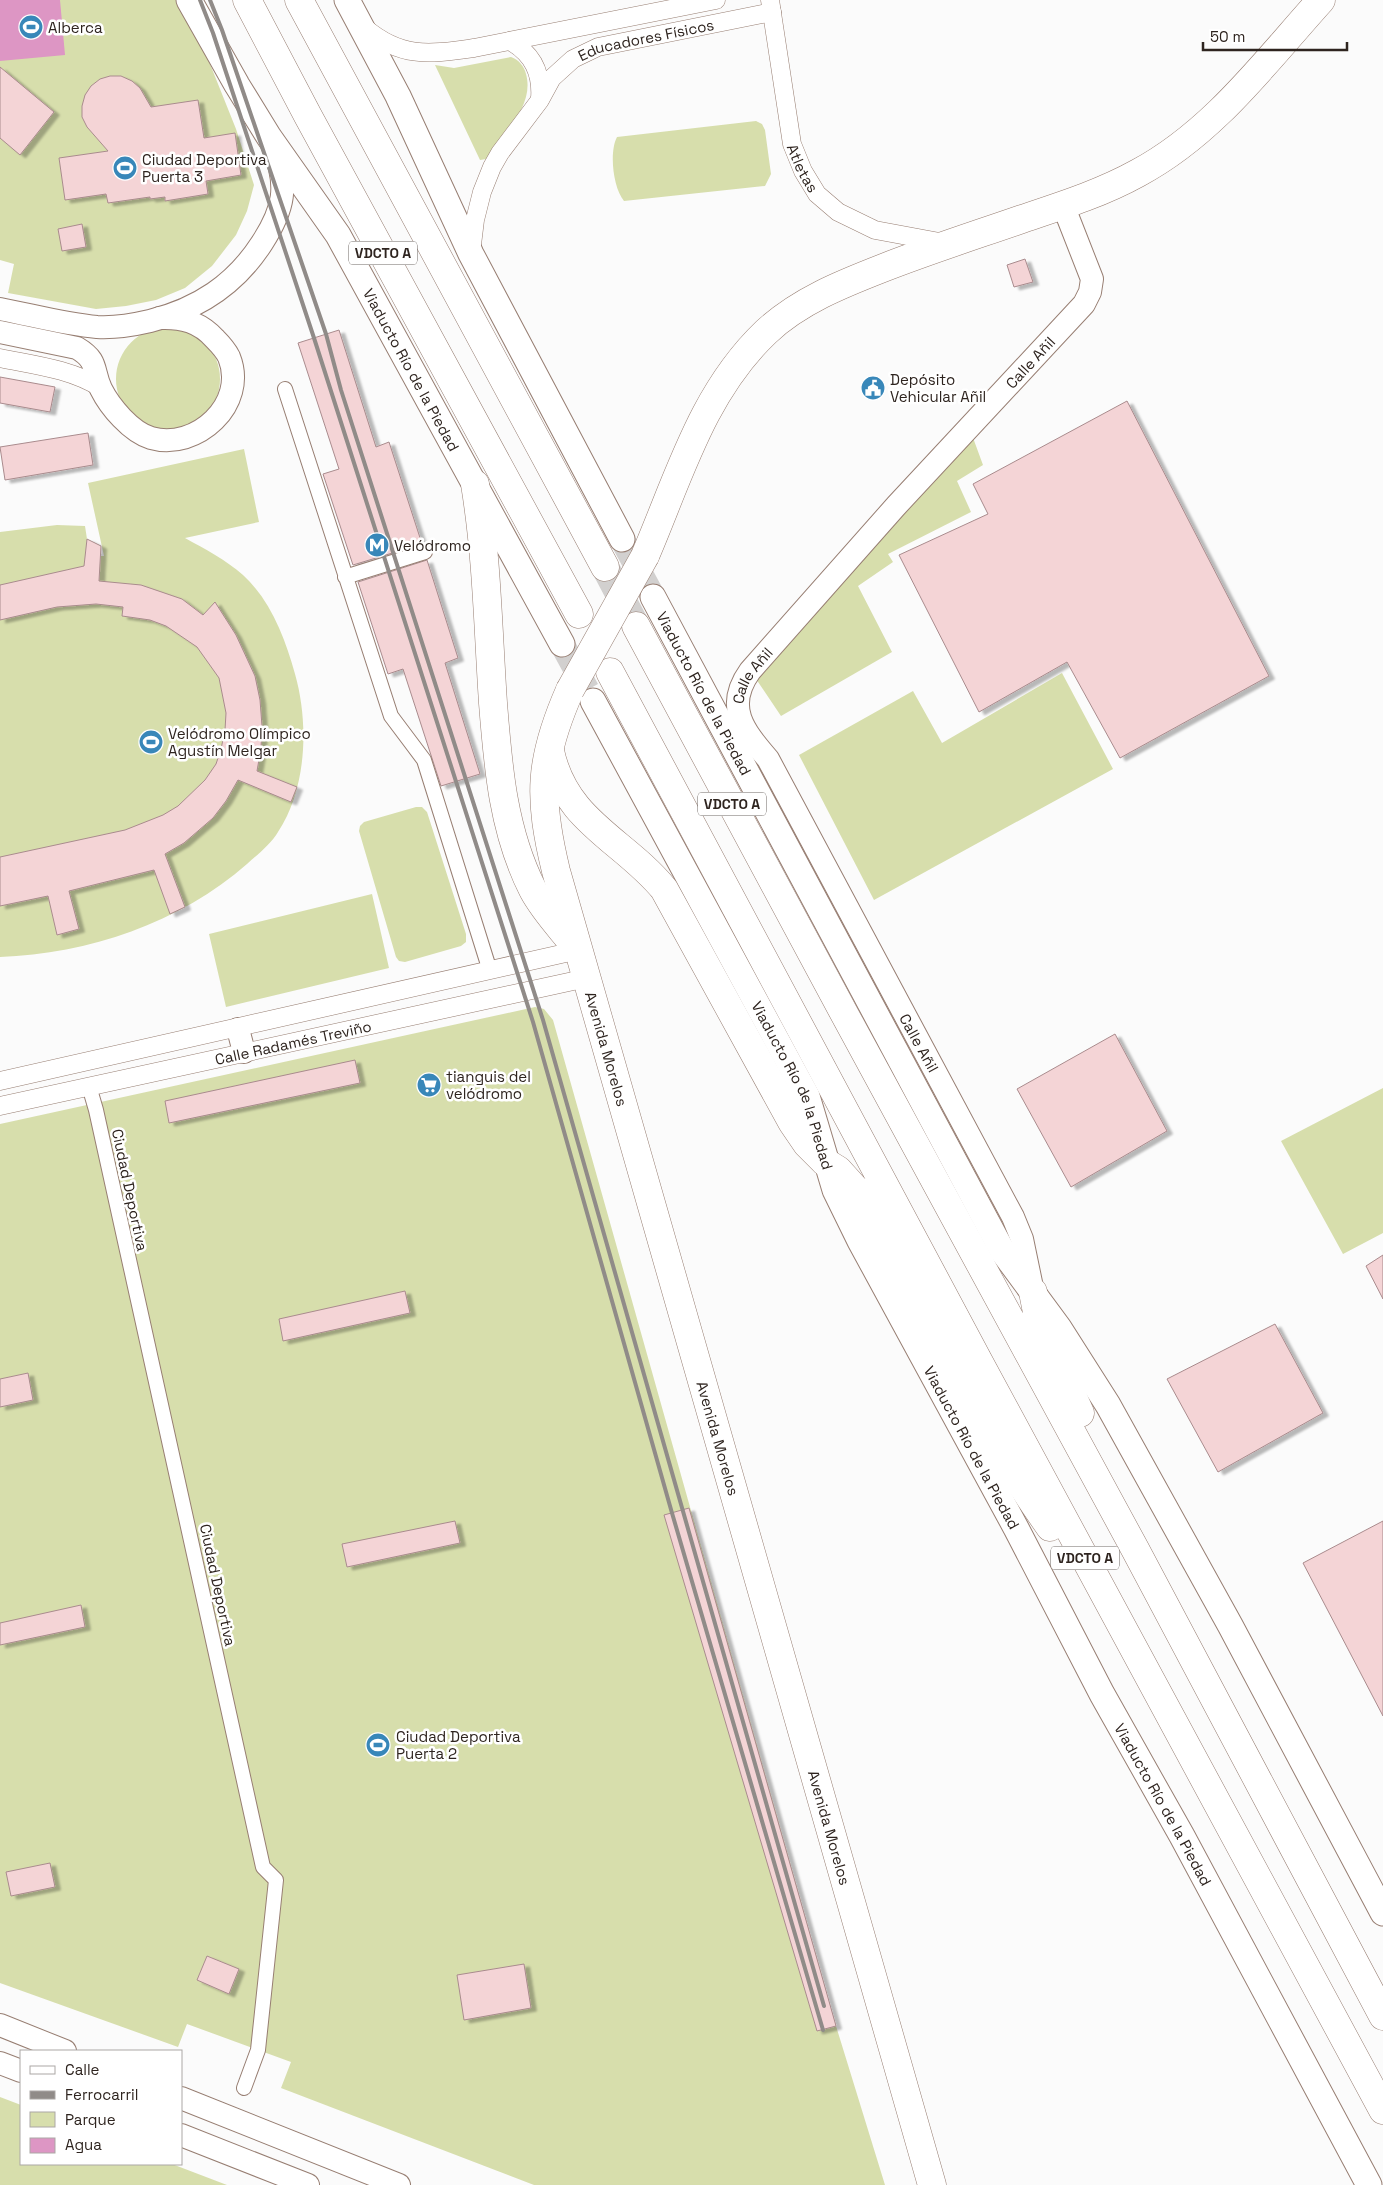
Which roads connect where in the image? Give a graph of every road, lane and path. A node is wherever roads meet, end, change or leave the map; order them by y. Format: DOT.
graph roads {
  1 [pos="189,0"];
  2 [pos="247,0"];
  3 [pos="299,0"];
  4 [pos="347,0"];
  5 [pos="716,0"];
  6 [pos="1321,0"];
  7 [pos="771,6"];
  8 [pos="361,25"];
  9 [pos="510,41"];
  10 [pos="540,100"];
  11 [pos="269,137"];
  12 [pos="1063,205"];
  13 [pos="948,243"];
  14 [pos="471,254"];
  15 [pos="0,309"];
  16 [pos="160,318"];
  17 [pos="0,332"];
  18 [pos="0,358"];
  19 [pos="101,388"];
  20 [pos="285,388"];
  21 [pos="475,484"];
  22 [pos="622,539"];
  23 [pos="425,552"];
  24 [pos="605,567"];
  25 [pos="345,577"];
  26 [pos="653,598"];
  27 [pos="579,614"];
  28 [pos="636,626"];
  29 [pos="562,644"];
  30 [pos="610,672"];
  31 [pos="581,695"];
  32 [pos="549,745"];
  33 [pos="579,950"];
  34 [pos="490,971"];
  35 [pos="587,978"];
  36 [pos="238,1029"];
  37 [pos="244,1052"];
  38 [pos="0,1081"];
  39 [pos="88,1086"];
  40 [pos="0,1106"];
  41 [pos="825,1162"];
  42 [pos="1033,1292"];
  43 [pos="1135,1549"];
  44 [pos="1117,1617"];
  45 [pos="1383,1913"];
  46 [pos="1383,2016"];
  47 [pos="0,2025"];
  48 [pos="62,2050"];
  49 [pos="0,2063"];
  50 [pos="20,2071"];
  51 [pos="244,2088"];
  52 [pos="182,2098"];
  53 [pos="1383,2110"];
  54 [pos="182,2135"];
  55 [pos="308,2185"];
  56 [pos="399,2185"];
  57 [pos="932,2185"];
  58 [pos="1369,2185"];
  1 -- 11 [label="main road, Viaducto Río de la Piedad"];
  2 -- 27 [label="main road, Viaducto Río de la Piedad / VDCTO A"];
  3 -- 24 [label="main road, VDCTO A"];
  4 -- 8 [label="main road"];
  5 -- 9 [label="street, Educadores Físicos"];
  6 -- 12 [label="main road"];
  7 -- 10 [label="street, Educadores Físicos"];
  7 -- 13 [label="street, Atletas"];
  8 -- 9 [label="street, Educadores Físicos"];
  8 -- 14 [label="main road"];
  9 -- 10 [label="street"];
  10 -- 14 [label="street, Educadores Físicos"];
  11 -- 16 [label="street"];
  11 -- 21 [label="main road, Viaducto Río de la Piedad"];
  12 -- 13 [label="main road"];
  12 -- 42 [label="street, Calle Añil"];
  13 -- 31 [label="main road, bridge"];
  14 -- 22 [label="main road"];
  15 -- 16 [label="street"];
  16 -- 19 [label="street"];
  17 -- 19 [label="street"];
  18 -- 19 [label="street"];
  20 -- 25 [label="street"];
  21 -- 29 [label="main road, Viaducto Río de la Piedad"];
  21 -- 33 [label="main road"];
  23 -- 25 [label="street"];
  25 -- 34 [label="street"];
  26 -- 42 [label="main road, Viaducto Río de la Piedad"];
  28 -- 43 [label="main road, Viaducto Río de la Piedad / VDCTO A"];
  30 -- 44 [label="main road, Viaducto Río de la Piedad / VDCTO A"];
  31 -- 32 [label="main road, Avenida Morelos"];
  31 -- 41 [label="main road, Viaducto Río de la Piedad"];
  32 -- 33 [label="main road, Avenida Morelos"];
  32 -- 41 [label="main road"];
  33 -- 34 [label="street, Calle Radamés Treviño"];
  33 -- 35 [label="main road, Avenida Morelos"];
  34 -- 36 [label="street, Calle Radamés Treviño"];
  35 -- 37 [label="street, Calle Radamés Treviño"];
  35 -- 57 [label="main road, Avenida Morelos"];
  36 -- 37 [label="street"];
  36 -- 38 [label="street, Calle Radamés Treviño"];
  37 -- 39 [label="street, Calle Radamés Treviño"];
  39 -- 40 [label="street, Calle Radamés Treviño"];
  39 -- 51 [label="street, Ciudad Deportiva"];
  41 -- 44 [label="main road"];
  41 -- 58 [label="main road, Viaducto Río de la Piedad"];
  42 -- 43 [label="main road"];
  42 -- 45 [label="main road, Viaducto Río de la Piedad"];
  43 -- 46 [label="main road, Viaducto Río de la Piedad / VDCTO A"];
  44 -- 53 [label="main road, Viaducto Río de la Piedad / VDCTO A"];
  47 -- 48 [label="street"];
  49 -- 50 [label="street"];
  52 -- 56 [label="street"];
  54 -- 55 [label="street"];
}
